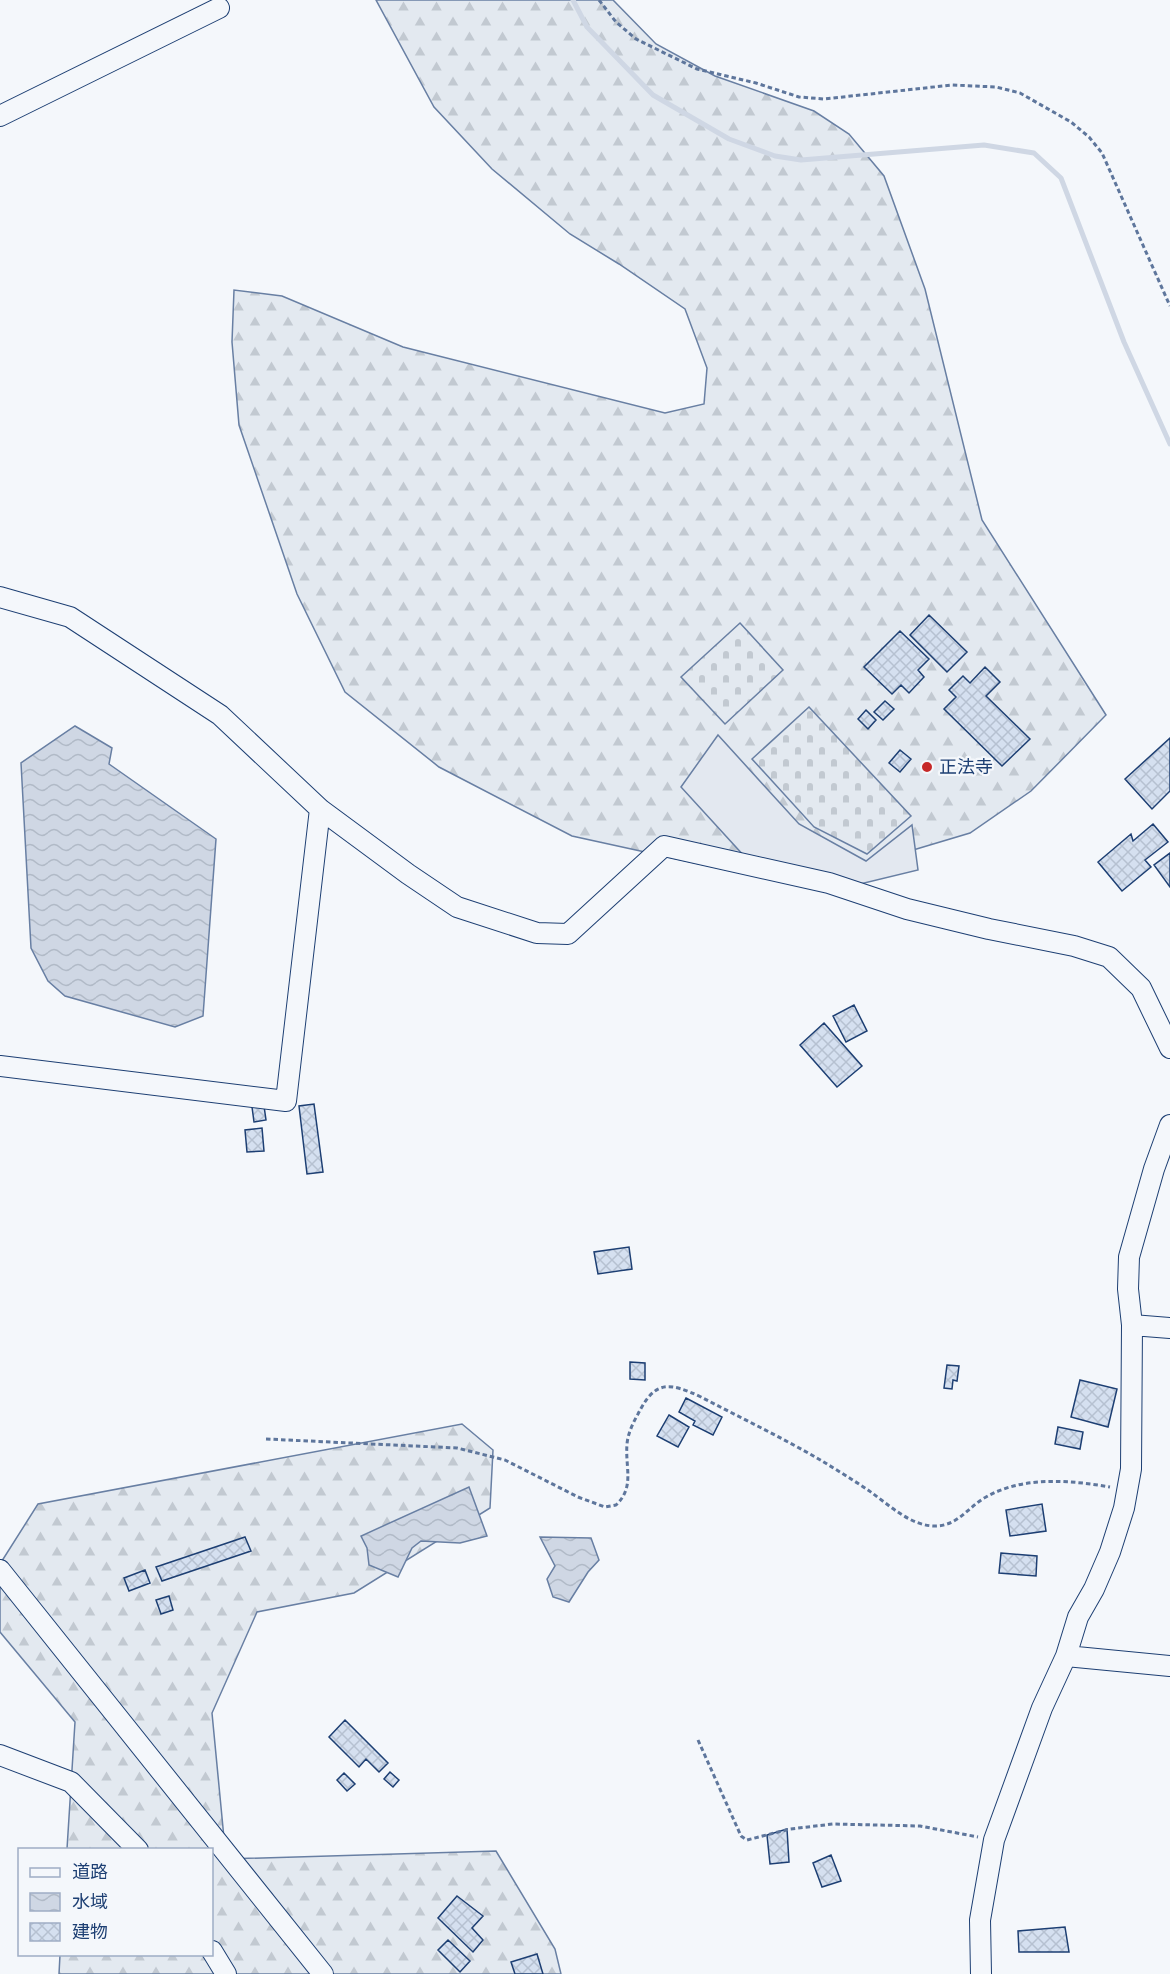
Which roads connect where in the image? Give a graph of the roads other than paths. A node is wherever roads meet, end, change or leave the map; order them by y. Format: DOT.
graph roads {
  1 [pos="219,8"];
  2 [pos="0,116"];
  3 [pos="0,597"];
  4 [pos="320,809"];
  5 [pos="1170,1048"];
  6 [pos="0,1066"];
  7 [pos="1170,1125"];
  8 [pos="1132,1325"];
  9 [pos="1170,1328"];
  10 [pos="0,1570"];
  11 [pos="1066,1656"];
  12 [pos="1170,1666"];
  13 [pos="0,1755"];
  14 [pos="136,1848"];
  15 [pos="213,1953"];
  16 [pos="226,1974"];
  17 [pos="323,1974"];
  18 [pos="981,1974"];
  1 -- 2 [label="street"];
  3 -- 4 [label="street"];
  4 -- 5 [label="street"];
  4 -- 6 [label="street"];
  7 -- 8 [label="street"];
  8 -- 9 [label="street"];
  8 -- 11 [label="street"];
  10 -- 17 [label="street"];
  11 -- 12 [label="street"];
  11 -- 18 [label="street"];
  13 -- 14 [label="street"];
  15 -- 16 [label="street"];
}
